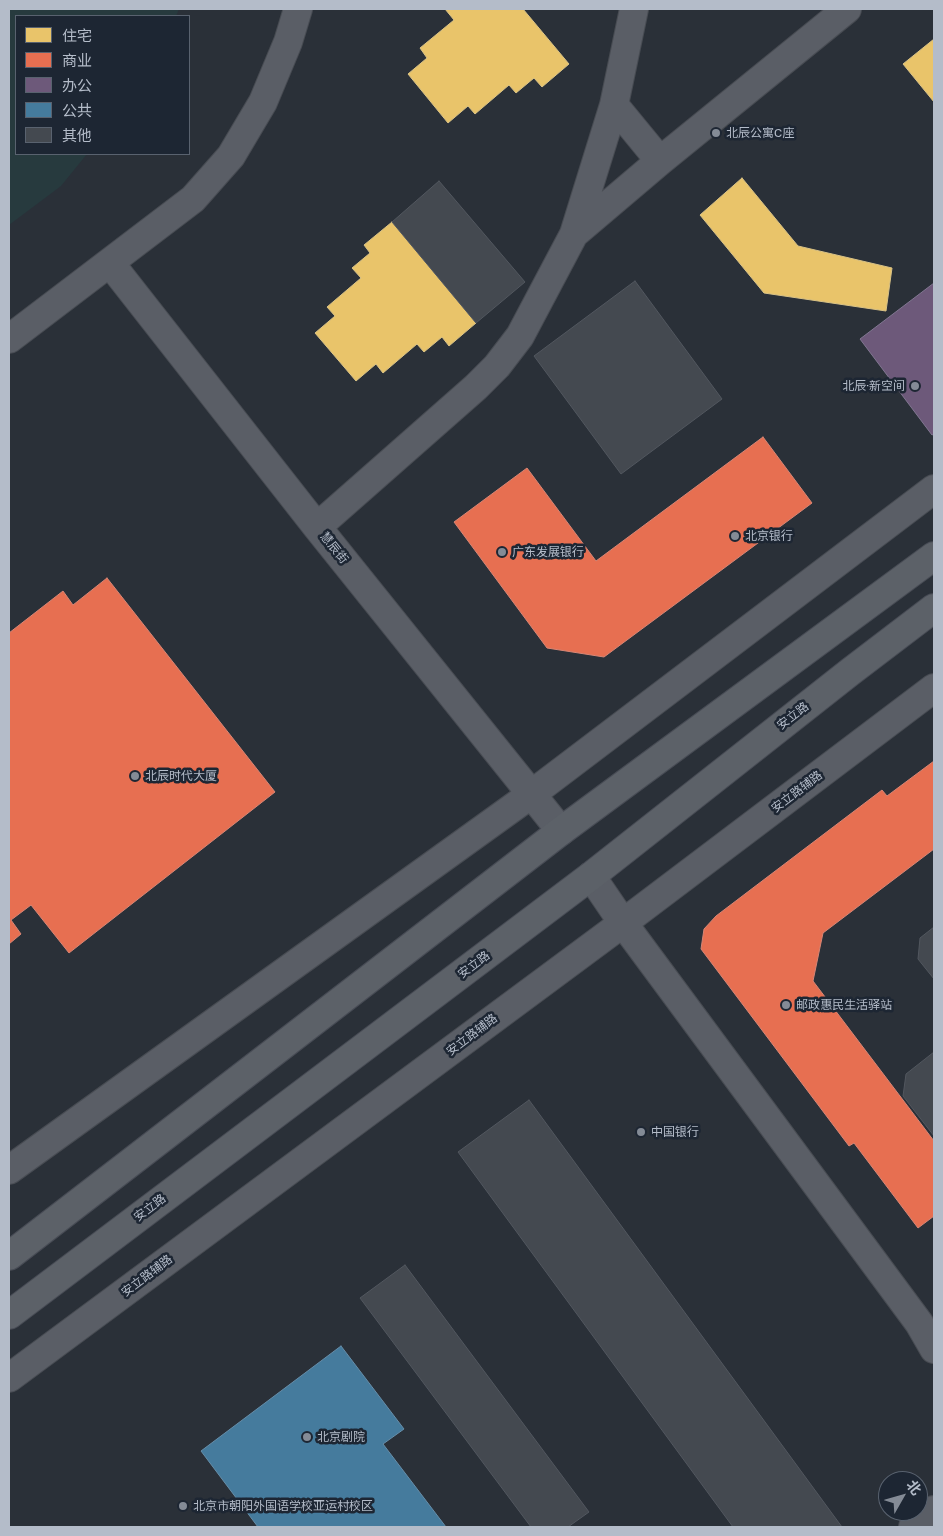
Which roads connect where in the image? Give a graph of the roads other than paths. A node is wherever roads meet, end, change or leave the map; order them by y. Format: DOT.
graph roads {
  1 [pos="298,9"];
  2 [pos="634,9"];
  3 [pos="847,9"];
  4 [pos="614,105"];
  5 [pos="660,161"];
  6 [pos="574,234"];
  7 [pos="110,263"];
  8 [pos="9,339"];
  9 [pos="934,489"];
  10 [pos="318,527"];
  11 [pos="934,556"];
  12 [pos="934,608"];
  13 [pos="930,700"];
  14 [pos="532,793"];
  15 [pos="561,830"];
  16 [pos="591,876"];
  17 [pos="623,923"];
  18 [pos="9,1170"];
  19 [pos="9,1256"];
  20 [pos="9,1315"];
  21 [pos="926,1318"];
  22 [pos="934,1349"];
  23 [pos="9,1378"];
  24 [pos="934,1510"];
  25 [pos="913,1527"];
  1 -- 7 [label="street"];
  2 -- 4 [label="street"];
  3 -- 5 [label="street"];
  4 -- 5 [label="street"];
  4 -- 6 [label="street"];
  5 -- 6 [label="street"];
  6 -- 10 [label="street"];
  7 -- 8 [label="street"];
  7 -- 10 [label="street, 慧辰街"];
  9 -- 14 [label="street"];
  10 -- 14 [label="street, 慧辰街"];
  11 -- 15 [label="main road"];
  12 -- 16 [label="main road, 安立路"];
  13 -- 17 [label="street, 安立路辅路"];
  14 -- 15 [label="street, 慧辰街"];
  14 -- 18 [label="street"];
  15 -- 19 [label="main road"];
  16 -- 17 [label="street"];
  16 -- 20 [label="main road, 安立路"];
  17 -- 21 [label="street"];
  17 -- 23 [label="street, 安立路辅路"];
  21 -- 22 [label="street"];
  24 -- 25 [label="street"];
}
